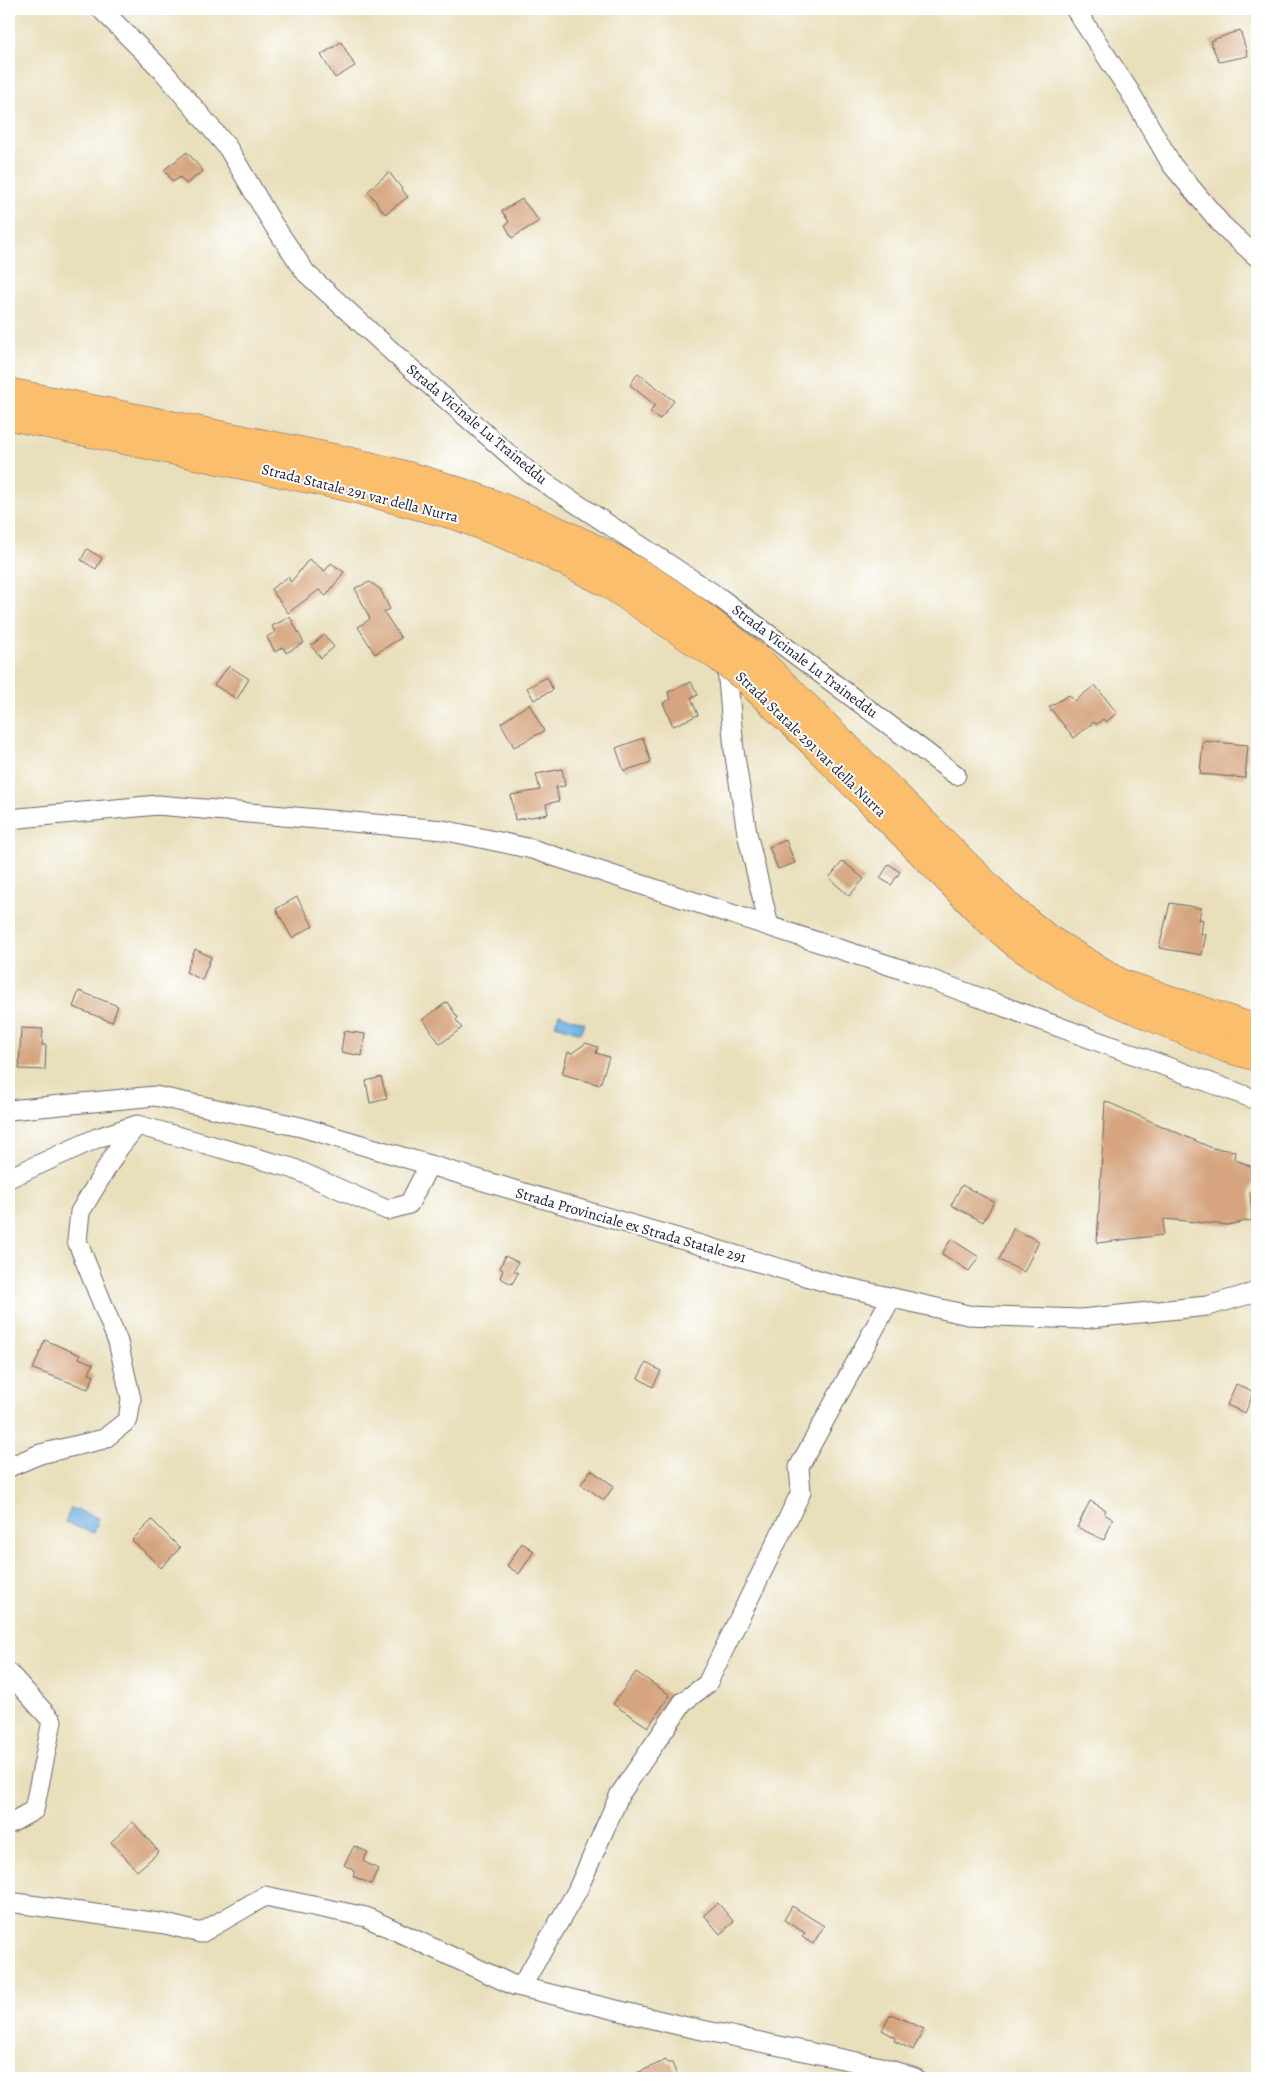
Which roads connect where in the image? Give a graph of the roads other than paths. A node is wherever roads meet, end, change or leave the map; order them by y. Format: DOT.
graph roads {
  1 [pos="101,9"];
  2 [pos="1075,9"];
  3 [pos="1257,257"];
  4 [pos="9,392"];
  5 [pos="9,416"];
  6 [pos="229,449"];
  7 [pos="720,598"];
  8 [pos="751,668"];
  9 [pos="956,776"];
  10 [pos="9,819"];
  11 [pos="769,926"];
  12 [pos="1257,1029"];
  13 [pos="1257,1057"];
  14 [pos="1257,1100"];
  15 [pos="9,1110"];
  16 [pos="137,1125"];
  17 [pos="429,1165"];
  18 [pos="9,1178"];
  19 [pos="1257,1292"];
  20 [pos="891,1298"];
  21 [pos="9,1467"];
  22 [pos="9,1673"];
  23 [pos="9,1824"];
  24 [pos="9,1902"];
  25 [pos="521,1987"];
  26 [pos="915,2078"];
  1 -- 7 [label="street, Strada Vicinale Lu Traineddu"];
  2 -- 3 [label="street"];
  4 -- 6 [label="highway, Strada Statale 291 var della Nurra"];
  5 -- 6 [label="highway, Strada Statale 291 var della Nurra"];
  6 -- 8 [label="highway, Strada Statale 291 var della Nurra, bridge"];
  7 -- 9 [label="street, Strada Vicinale Lu Traineddu"];
  7 -- 11 [label="street"];
  8 -- 12 [label="highway, Strada Statale 291 var della Nurra"];
  8 -- 13 [label="highway, Strada Statale 291 var della Nurra"];
  10 -- 11 [label="street"];
  11 -- 14 [label="street"];
  15 -- 17 [label="street, Strada Provinciale ex Strada Statale 291"];
  16 -- 17 [label="street"];
  16 -- 18 [label="street"];
  16 -- 21 [label="street"];
  17 -- 20 [label="street, Strada Provinciale ex Strada Statale 291"];
  19 -- 20 [label="street, Strada Provinciale ex Strada Statale 291"];
  20 -- 25 [label="street"];
  22 -- 23 [label="street"];
  24 -- 25 [label="street"];
  25 -- 26 [label="street"];
}
